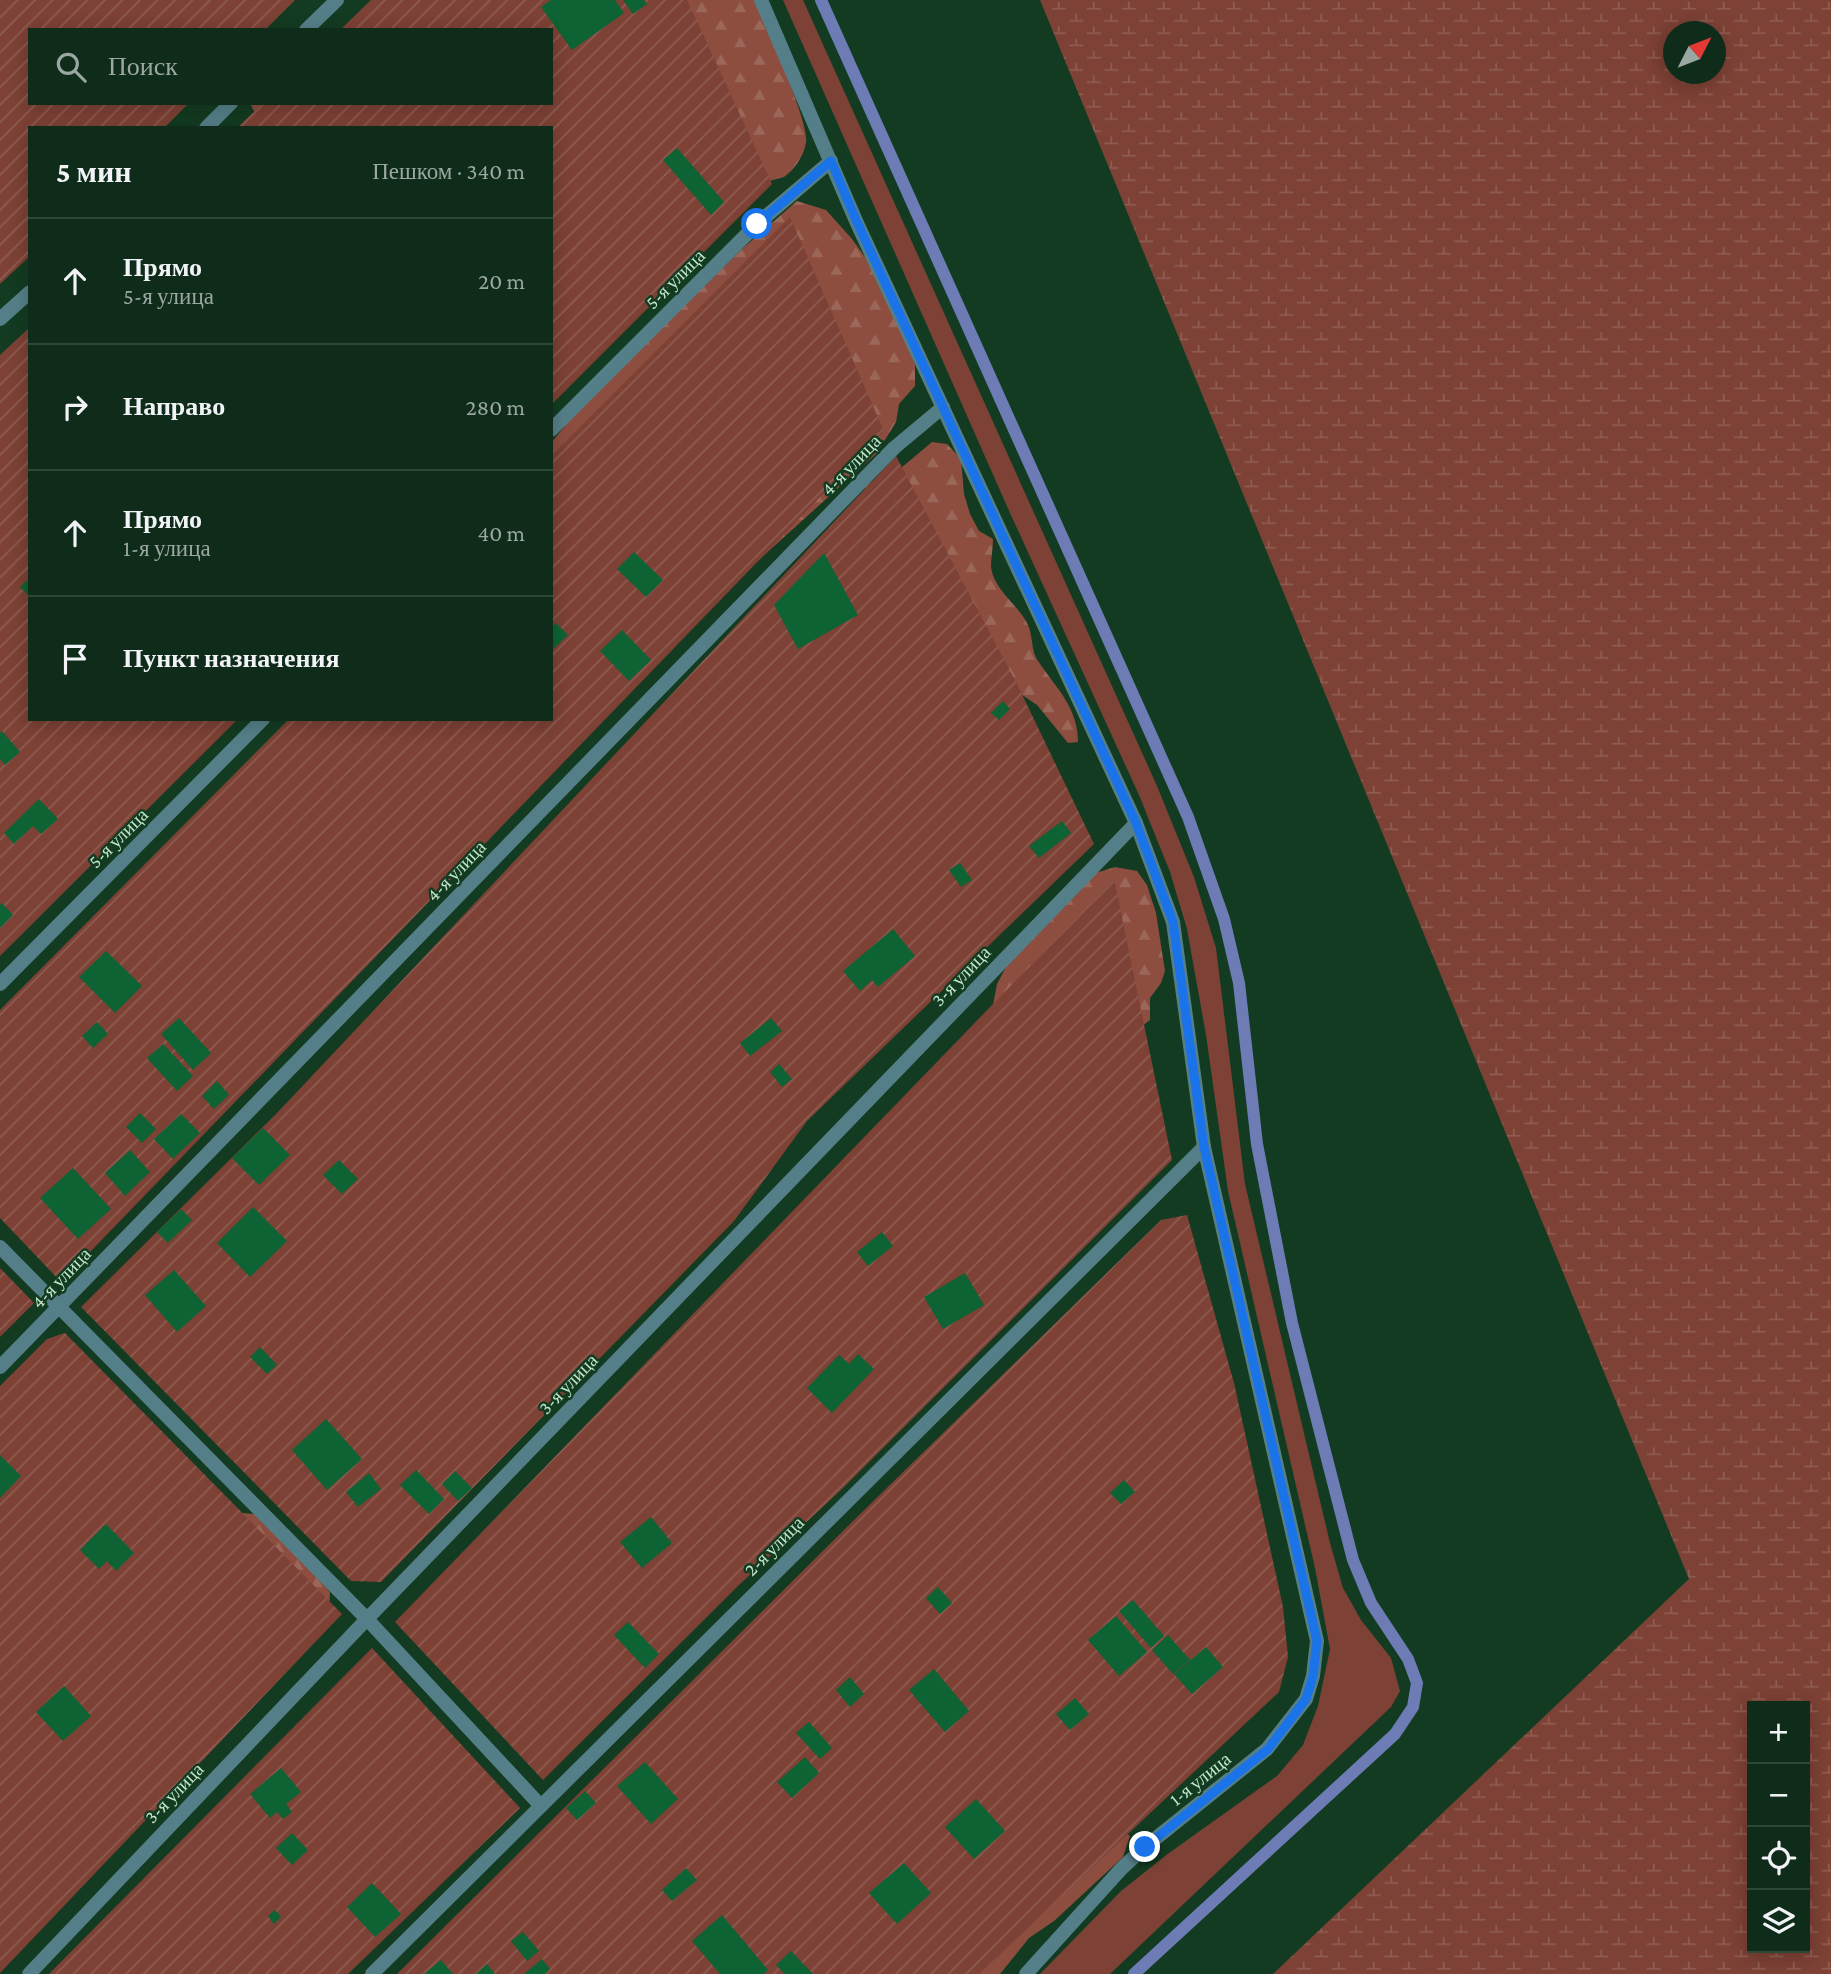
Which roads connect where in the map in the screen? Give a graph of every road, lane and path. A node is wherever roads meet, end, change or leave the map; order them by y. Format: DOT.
graph roads {
  1 [pos="337,0"];
  2 [pos="761,0"];
  3 [pos="308,28"];
  4 [pos="229,105"];
  5 [pos="208,126"];
  6 [pos="831,161"];
  7 [pos="28,294"];
  8 [pos="0,319"];
  9 [pos="943,407"];
  10 [pos="553,428"];
  11 [pos="261,721"];
  12 [pos="1136,823"];
  13 [pos="0,984"];
  14 [pos="1204,1147"];
  15 [pos="0,1247"];
  16 [pos="60,1307"];
  17 [pos="0,1367"];
  18 [pos="367,1619"];
  19 [pos="540,1805"];
  20 [pos="29,1974"];
  21 [pos="372,1974"];
  22 [pos="1026,1974"];
  1 -- 3 [label="street"];
  2 -- 6 [label="street"];
  4 -- 5 [label="street"];
  6 -- 9 [label="street"];
  6 -- 10 [label="street, 5-я улица"];
  7 -- 8 [label="street"];
  9 -- 12 [label="street"];
  9 -- 16 [label="street, 4-я улица"];
  11 -- 13 [label="street, 5-я улица"];
  12 -- 14 [label="street"];
  12 -- 18 [label="street, 3-я улица"];
  14 -- 19 [label="street, 2-я улица"];
  14 -- 22 [label="street, 1-я улица"];
  15 -- 16 [label="street"];
  16 -- 17 [label="street, 4-я улица"];
  16 -- 18 [label="street"];
  18 -- 19 [label="street"];
  18 -- 20 [label="street, 3-я улица"];
  19 -- 21 [label="street, 2-я улица"];
}
